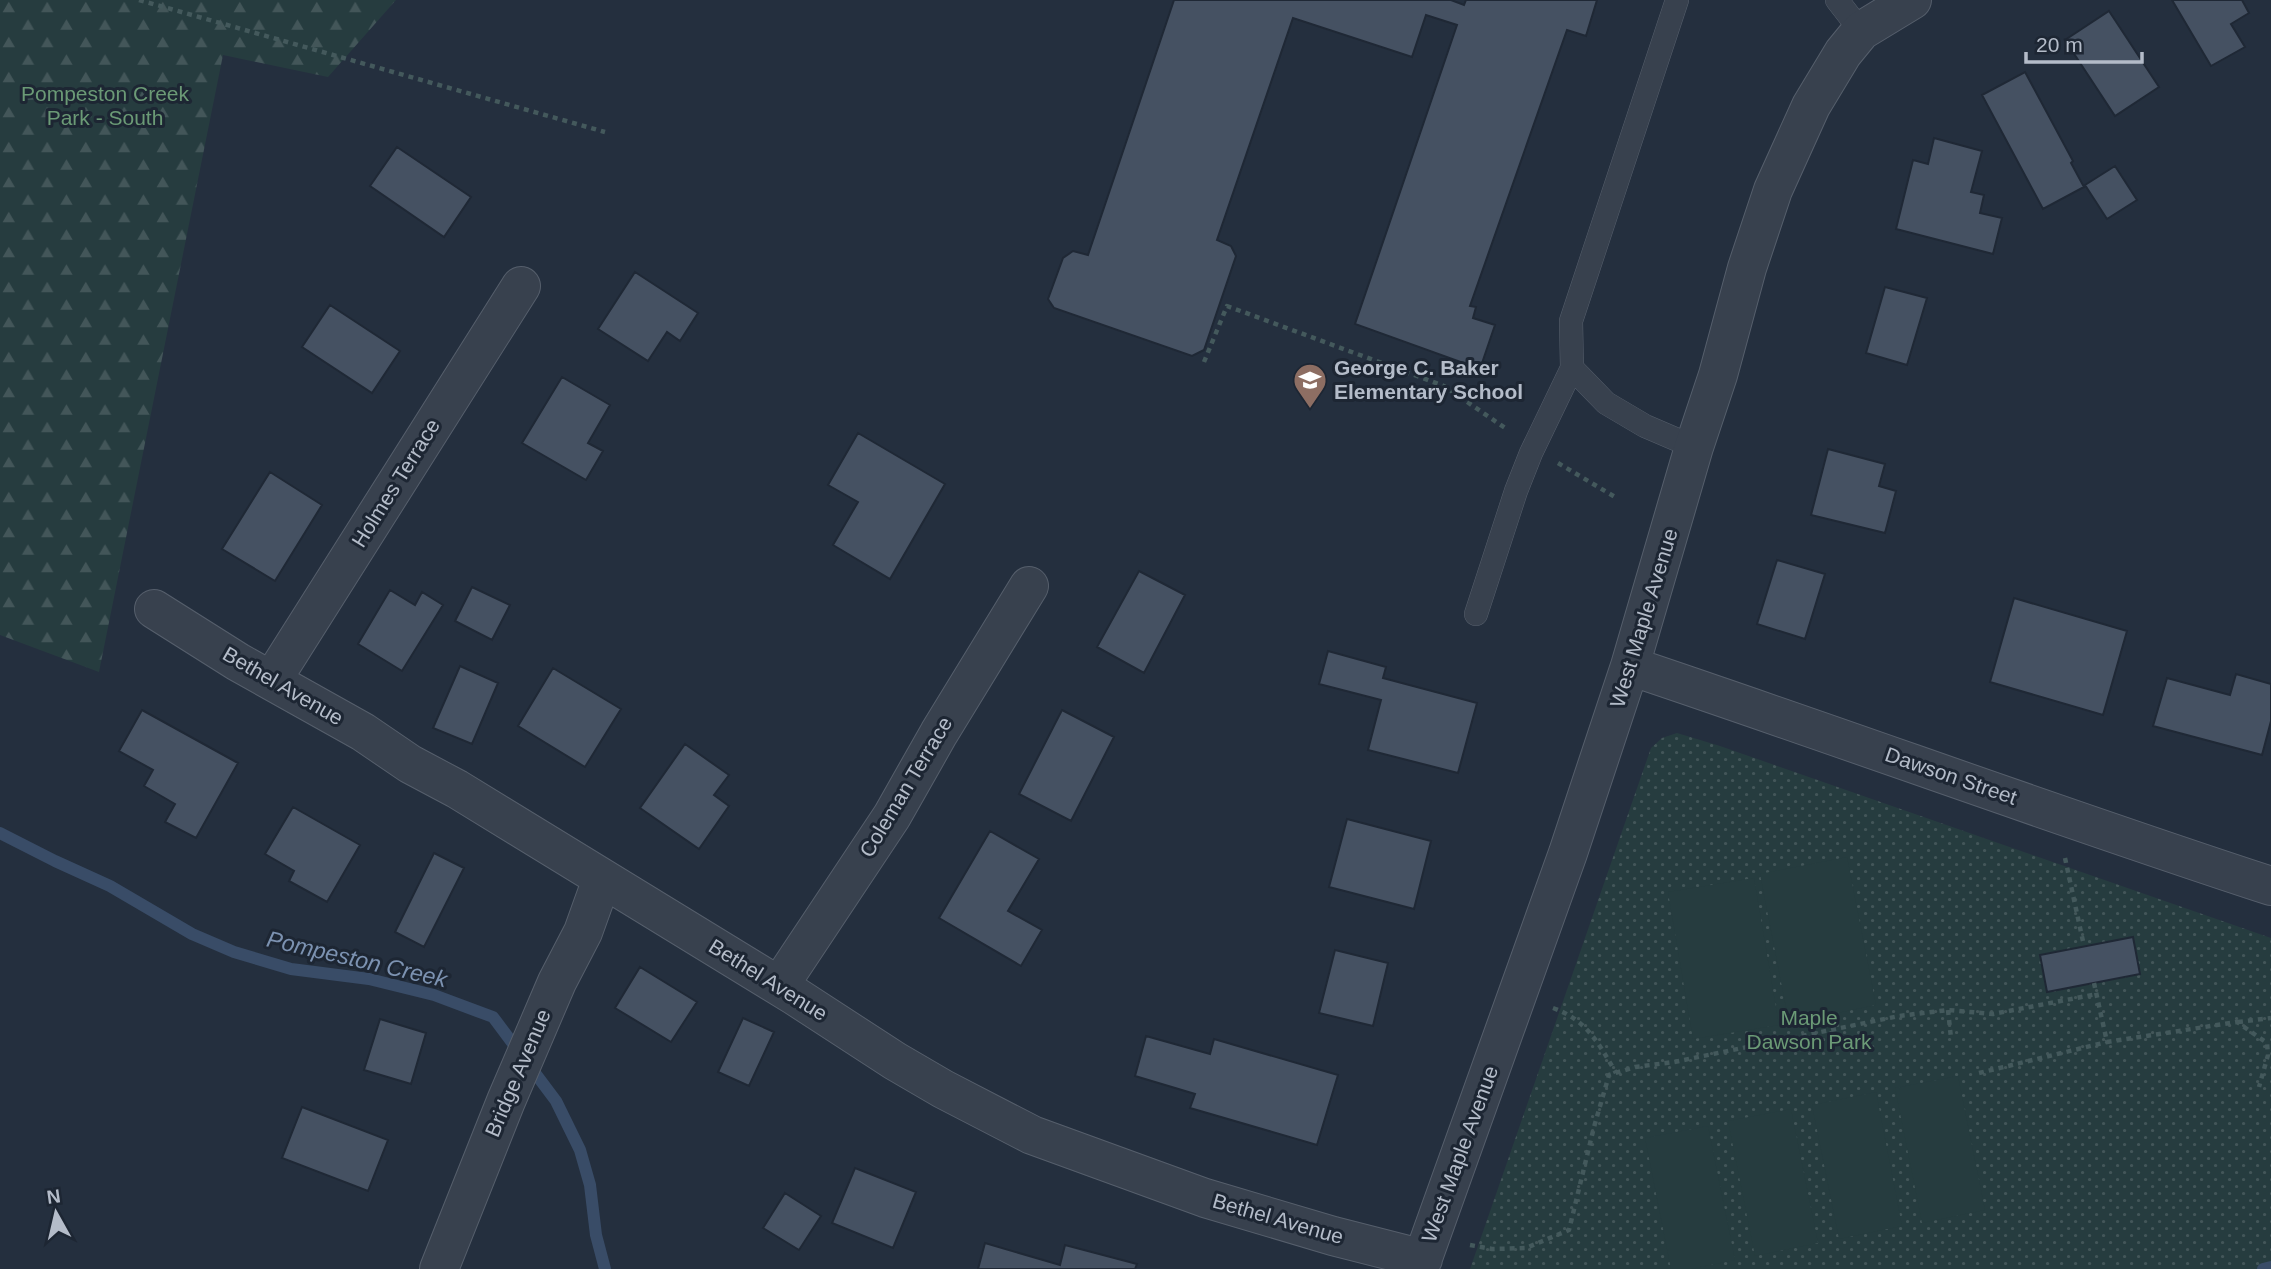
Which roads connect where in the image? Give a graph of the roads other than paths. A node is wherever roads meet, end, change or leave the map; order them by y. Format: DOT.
graph roads {
  1 [pos="1677,0"];
  2 [pos="1837,0"];
  3 [pos="1912,0"];
  4 [pos="1861,31"];
  5 [pos="521,286"];
  6 [pos="1573,368"];
  7 [pos="1693,447"];
  8 [pos="1029,586"];
  9 [pos="154,609"];
  10 [pos="1476,614"];
  11 [pos="1630,666"];
  12 [pos="272,680"];
  13 [pos="603,879"];
  14 [pos="2271,886"];
  15 [pos="779,986"];
  16 [pos="1421,1264"];
  17 [pos="439,1269"];
  1 -- 6 [label="lane"];
  2 -- 4 [label="lane"];
  3 -- 4 [label="street, West Maple Avenue"];
  4 -- 7 [label="street, West Maple Avenue"];
  5 -- 12 [label="street, Holmes Terrace"];
  6 -- 7 [label="lane"];
  6 -- 10 [label="lane"];
  7 -- 11 [label="street, West Maple Avenue"];
  8 -- 15 [label="street, Coleman Terrace"];
  9 -- 12 [label="street, Bethel Avenue"];
  11 -- 14 [label="street, Dawson Street"];
  11 -- 16 [label="street, West Maple Avenue"];
  12 -- 13 [label="street, Bethel Avenue"];
  13 -- 15 [label="street, Bethel Avenue"];
  13 -- 17 [label="street, Bridge Avenue"];
  15 -- 16 [label="street, Bethel Avenue"];
}
